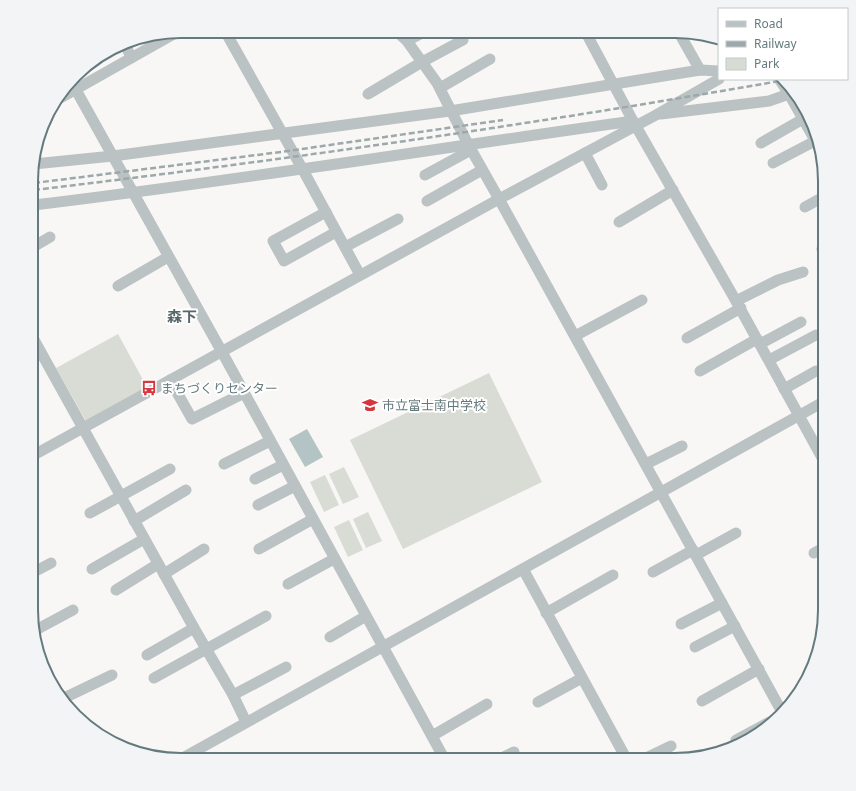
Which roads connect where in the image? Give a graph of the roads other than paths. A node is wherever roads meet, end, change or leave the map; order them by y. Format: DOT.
graph roads {
  1 [pos="229,38"];
  2 [pos="403,38"];
  3 [pos="414,38"];
  4 [pos="589,38"];
  5 [pos="682,38"];
  6 [pos="165,39"];
  7 [pos="463,40"];
  8 [pos="407,42"];
  9 [pos="127,49"];
  10 [pos="131,58"];
  11 [pos="490,59"];
  12 [pos="422,62"];
  13 [pos="700,70"];
  14 [pos="718,71"];
  15 [pos="718,80"];
  16 [pos="614,84"];
  17 [pos="440,88"];
  18 [pos="76,90"];
  19 [pos="68,94"];
  20 [pos="368,94"];
  21 [pos="789,94"];
  22 [pos="792,99"];
  23 [pos="450,110"];
  24 [pos="656,115"];
  25 [pos="803,119"];
  26 [pos="635,123"];
  27 [pos="807,127"];
  28 [pos="283,134"];
  29 [pos="761,143"];
  30 [pos="814,146"];
  31 [pos="469,147"];
  32 [pos="585,153"];
  33 [pos="113,156"];
  34 [pos="773,163"];
  35 [pos="39,164"];
  36 [pos="303,170"];
  37 [pos="482,170"];
  38 [pos="425,175"];
  39 [pos="602,185"];
  40 [pos="673,190"];
  41 [pos="134,193"];
  42 [pos="499,199"];
  43 [pos="818,200"];
  44 [pos="427,201"];
  45 [pos="38,205"];
  46 [pos="805,207"];
  47 [pos="326,212"];
  48 [pos="398,219"];
  49 [pos="619,222"];
  50 [pos="336,232"];
  51 [pos="50,238"];
  52 [pos="38,244"];
  53 [pos="345,247"];
  54 [pos="168,258"];
  55 [pos="803,272"];
  56 [pos="360,275"];
  57 [pos="118,286"];
  58 [pos="642,300"];
  59 [pos="739,304"];
  60 [pos="801,322"];
  61 [pos="816,335"];
  62 [pos="575,336"];
  63 [pos="687,338"];
  64 [pos="758,342"];
  65 [pos="38,347"];
  66 [pos="222,352"];
  67 [pos="769,360"];
  68 [pos="700,371"];
  69 [pos="816,371"];
  70 [pos="170,380"];
  71 [pos="784,389"];
  72 [pos="244,393"];
  73 [pos="818,405"];
  74 [pos="798,415"];
  75 [pos="84,428"];
  76 [pos="270,441"];
  77 [pos="682,446"];
  78 [pos="818,451"];
  79 [pos="38,453"];
  80 [pos="224,464"];
  81 [pos="283,464"];
  82 [pos="646,464"];
  83 [pos="170,469"];
  84 [pos="255,479"];
  85 [pos="295,486"];
  86 [pos="186,490"];
  87 [pos="661,491"];
  88 [pos="120,496"];
  89 [pos="258,506"];
  90 [pos="90,513"];
  91 [pos="313,519"];
  92 [pos="134,521"];
  93 [pos="736,533"];
  94 [pos="144,539"];
  95 [pos="204,549"];
  96 [pos="259,549"];
  97 [pos="818,551"];
  98 [pos="695,553"];
  99 [pos="814,553"];
  100 [pos="334,559"];
  101 [pos="51,563"];
  102 [pos="92,569"];
  103 [pos="161,569"];
  104 [pos="523,569"];
  105 [pos="38,570"];
  106 [pos="653,572"];
  107 [pos="613,575"];
  108 [pos="288,584"];
  109 [pos="116,590"];
  110 [pos="722,603"];
  111 [pos="73,610"];
  112 [pos="546,613"];
  113 [pos="266,616"];
  114 [pos="366,616"];
  115 [pos="681,624"];
  116 [pos="735,626"];
  117 [pos="39,628"];
  118 [pos="194,628"];
  119 [pos="330,637"];
  120 [pos="383,646"];
  121 [pos="696,647"];
  122 [pos="207,649"];
  123 [pos="147,655"];
  124 [pos="286,667"];
  125 [pos="759,670"];
  126 [pos="112,675"];
  127 [pos="154,678"];
  128 [pos="582,678"];
  129 [pos="233,695"];
  130 [pos="68,697"];
  131 [pos="702,701"];
  132 [pos="538,702"];
  133 [pos="487,704"];
  134 [pos="780,707"];
  135 [pos="246,722"];
  136 [pos="432,736"];
  137 [pos="671,746"];
  138 [pos="193,753"];
  139 [pos="441,753"];
  140 [pos="623,753"];
  141 [pos="656,753"];
  1 -- 28 [label="street"];
  2 -- 8 [label="street"];
  3 -- 8 [label="street"];
  4 -- 16 [label="street"];
  5 -- 13 [label="street"];
  6 -- 10 [label="street"];
  7 -- 12 [label="street"];
  8 -- 12 [label="street"];
  9 -- 10 [label="street"];
  10 -- 18 [label="street"];
  11 -- 17 [label="street"];
  12 -- 17 [label="street"];
  12 -- 20 [label="street"];
  13 -- 14 [label="street"];
  13 -- 16 [label="street"];
  15 -- 24 [label="street"];
  16 -- 23 [label="street"];
  16 -- 26 [label="street"];
  17 -- 23 [label="street"];
  18 -- 19 [label="street"];
  18 -- 33 [label="street"];
  21 -- 24 [label="street"];
  22 -- 25 [label="street"];
  23 -- 28 [label="street"];
  23 -- 31 [label="street"];
  24 -- 26 [label="street"];
  25 -- 27 [label="street"];
  25 -- 29 [label="street"];
  26 -- 31 [label="street"];
  26 -- 32 [label="street"];
  26 -- 40 [label="street"];
  28 -- 33 [label="street"];
  28 -- 36 [label="street"];
  30 -- 34 [label="street"];
  31 -- 36 [label="street"];
  31 -- 37 [label="street"];
  31 -- 38 [label="street"];
  32 -- 39 [label="street"];
  32 -- 42 [label="street"];
  33 -- 35 [label="street"];
  33 -- 41 [label="street"];
  36 -- 41 [label="street"];
  36 -- 47 [label="street"];
  37 -- 42 [label="street"];
  37 -- 44 [label="street"];
  40 -- 49 [label="street"];
  40 -- 59 [label="street"];
  41 -- 45 [label="street"];
  41 -- 54 [label="street"];
  42 -- 56 [label="street"];
  42 -- 62 [label="street"];
  43 -- 46 [label="street"];
  47 -- 50 [label="street"];
  47 -- 50 [label="street"];
  48 -- 53 [label="street"];
  50 -- 53 [label="street"];
  51 -- 52 [label="street"];
  53 -- 56 [label="street"];
  54 -- 57 [label="street"];
  54 -- 66 [label="street"];
  55 -- 59 [label="street"];
  56 -- 66 [label="street"];
  58 -- 62 [label="street"];
  59 -- 63 [label="street"];
  59 -- 64 [label="street"];
  60 -- 64 [label="street"];
  61 -- 67 [label="street"];
  62 -- 82 [label="street"];
  64 -- 67 [label="street"];
  64 -- 68 [label="street"];
  65 -- 75 [label="street"];
  66 -- 70 [label="street"];
  66 -- 72 [label="street"];
  67 -- 71 [label="street"];
  69 -- 71 [label="street"];
  70 -- 72 [label="street"];
  70 -- 75 [label="street"];
  71 -- 74 [label="street"];
  72 -- 76 [label="street"];
  73 -- 74 [label="street"];
  74 -- 78 [label="street"];
  74 -- 87 [label="street"];
  75 -- 79 [label="street"];
  75 -- 88 [label="street"];
  76 -- 80 [label="street"];
  76 -- 81 [label="street"];
  77 -- 82 [label="street"];
  81 -- 84 [label="street"];
  81 -- 85 [label="street"];
  82 -- 87 [label="street"];
  83 -- 88 [label="street"];
  85 -- 89 [label="street"];
  85 -- 91 [label="street"];
  86 -- 92 [label="street"];
  87 -- 98 [label="street"];
  87 -- 104 [label="street"];
  88 -- 90 [label="street"];
  88 -- 92 [label="street"];
  91 -- 96 [label="street"];
  91 -- 100 [label="street"];
  92 -- 94 [label="street"];
  93 -- 98 [label="street"];
  94 -- 102 [label="street"];
  94 -- 103 [label="street"];
  95 -- 103 [label="street"];
  97 -- 99 [label="street"];
  98 -- 106 [label="street"];
  98 -- 110 [label="street"];
  100 -- 108 [label="street"];
  100 -- 114 [label="street"];
  101 -- 105 [label="street"];
  103 -- 109 [label="street"];
  103 -- 118 [label="street"];
  104 -- 112 [label="street"];
  104 -- 120 [label="street"];
  107 -- 112 [label="street"];
  110 -- 115 [label="street"];
  110 -- 116 [label="street"];
  111 -- 117 [label="street"];
  112 -- 128 [label="street"];
  113 -- 122 [label="street"];
  114 -- 119 [label="street"];
  114 -- 120 [label="street"];
  116 -- 121 [label="street"];
  116 -- 125 [label="street"];
  118 -- 122 [label="street"];
  118 -- 123 [label="street"];
  120 -- 135 [label="street"];
  120 -- 136 [label="street"];
  122 -- 127 [label="street"];
  122 -- 129 [label="street"];
  124 -- 129 [label="street"];
  125 -- 131 [label="street"];
  125 -- 134 [label="street"];
  126 -- 130 [label="street"];
  128 -- 132 [label="street"];
  128 -- 140 [label="street"];
  129 -- 135 [label="street"];
  133 -- 136 [label="street"];
  135 -- 138 [label="street"];
  136 -- 139 [label="street"];
  137 -- 141 [label="street"];
}
